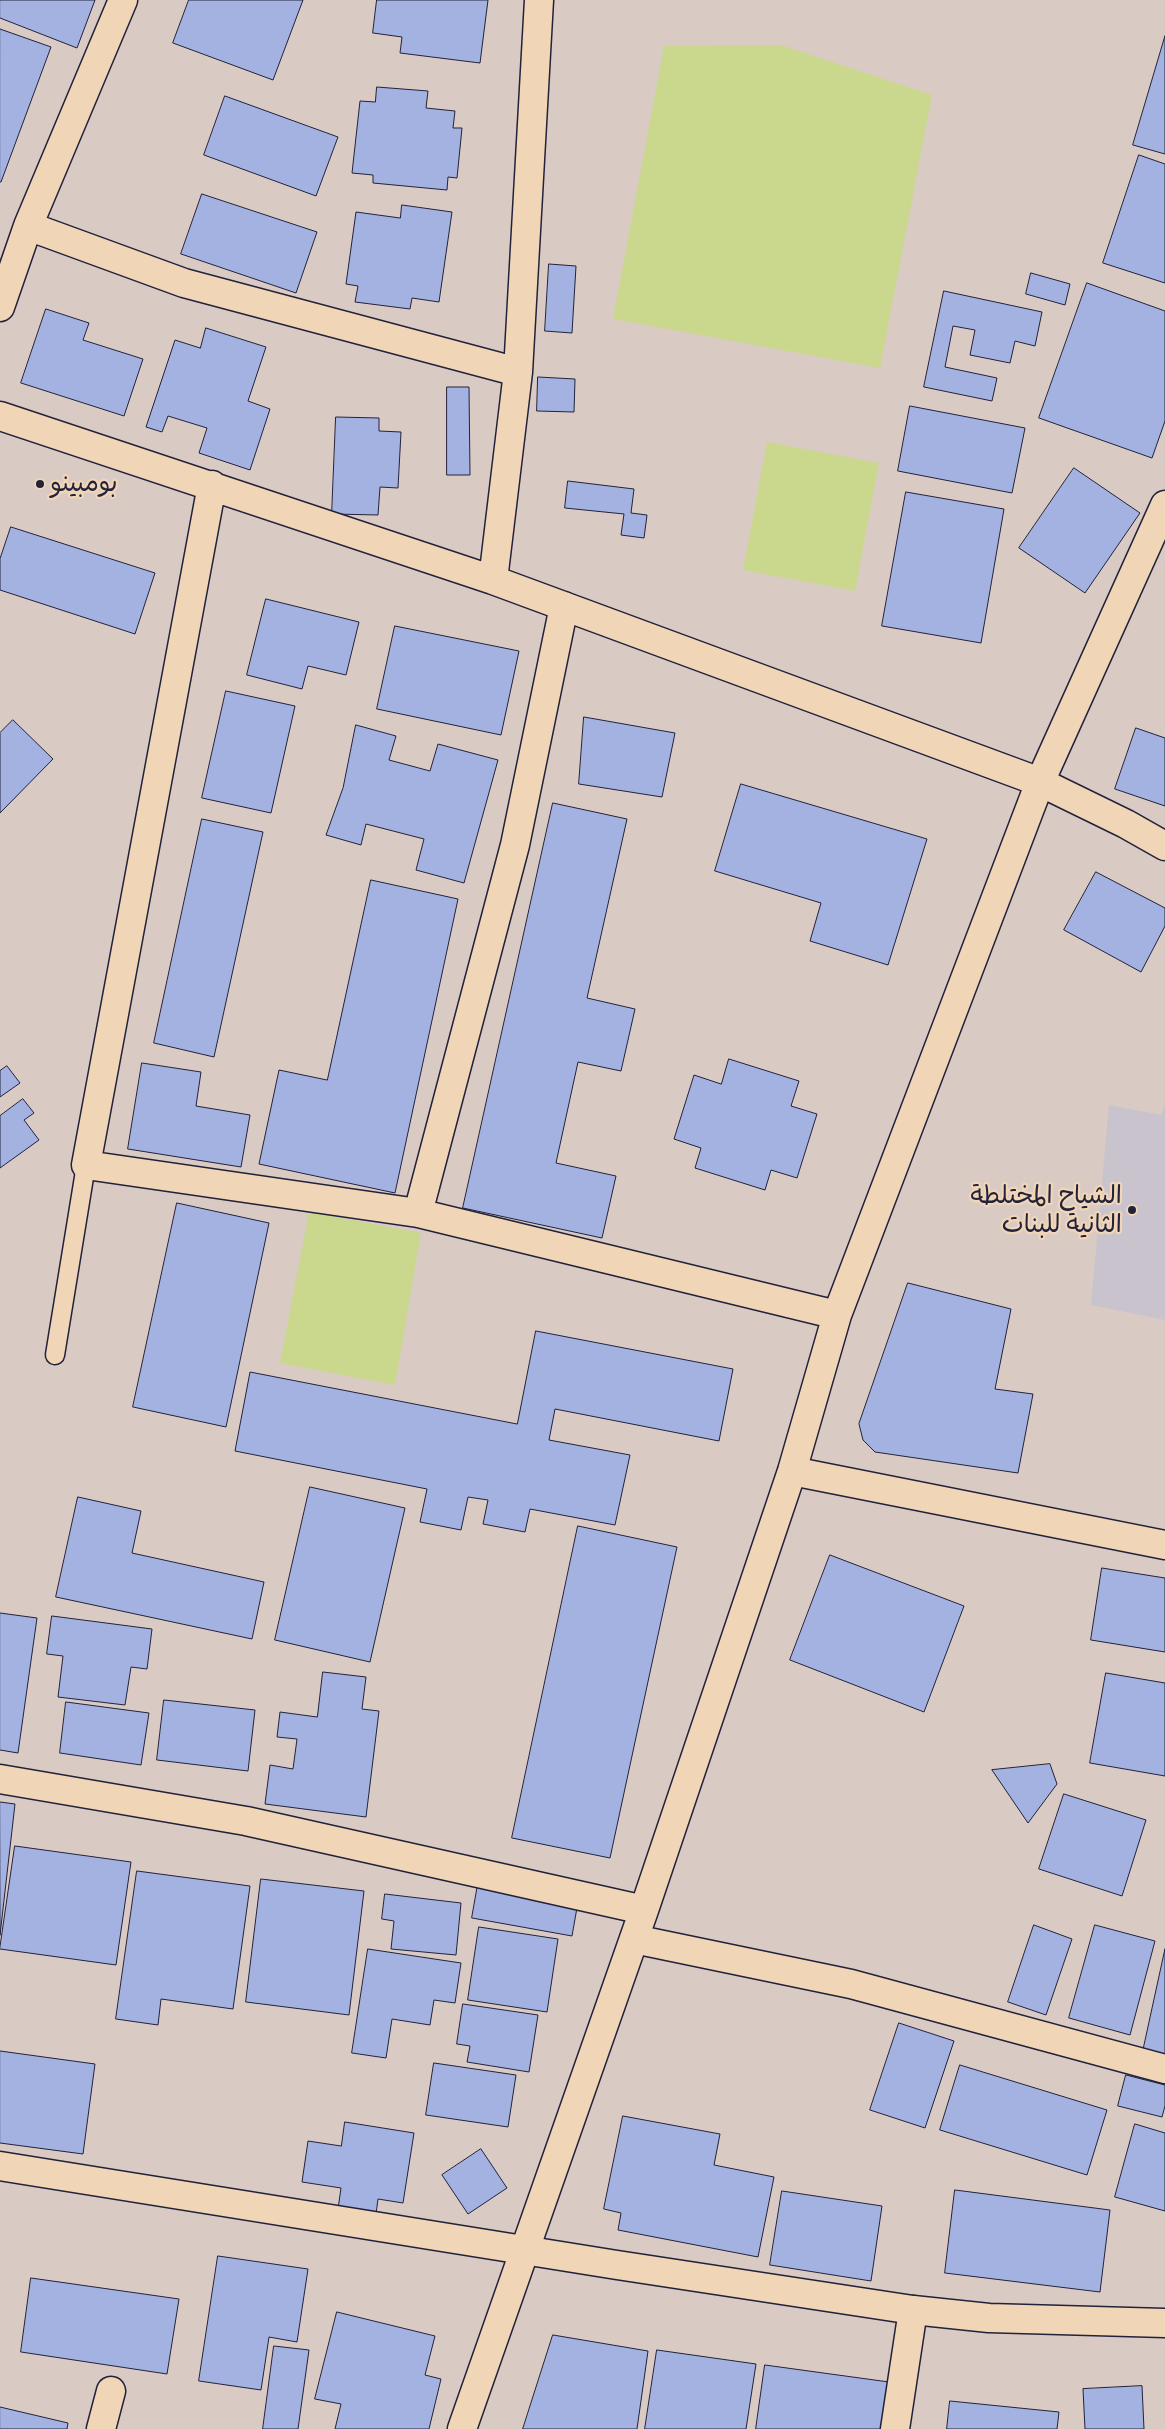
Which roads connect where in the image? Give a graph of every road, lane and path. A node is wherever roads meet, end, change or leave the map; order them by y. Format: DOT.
graph roads {
  1 [pos="123,0"];
  2 [pos="539,0"];
  3 [pos="28,226"];
  4 [pos="0,307"];
  5 [pos="518,372"];
  6 [pos="0,416"];
  7 [pos="212,485"];
  8 [pos="1165,505"];
  9 [pos="493,580"];
  10 [pos="564,606"];
  11 [pos="1040,782"];
  12 [pos="1165,846"];
  13 [pos="86,1165"];
  14 [pos="418,1213"];
  15 [pos="837,1315"];
  16 [pos="56,1355"];
  17 [pos="792,1471"];
  18 [pos="1165,1545"];
  19 [pos="0,1779"];
  20 [pos="644,1910"];
  21 [pos="634,1939"];
  22 [pos="1165,2069"];
  23 [pos="0,2166"];
  24 [pos="525,2249"];
  25 [pos="913,2310"];
  26 [pos="1165,2323"];
  27 [pos="111,2391"];
  28 [pos="102,2429"];
  29 [pos="462,2429"];
  30 [pos="895,2429"];
  1 -- 3 [label="street"];
  2 -- 5 [label="street"];
  3 -- 4 [label="street"];
  3 -- 5 [label="street"];
  5 -- 9 [label="street"];
  6 -- 7 [label="street"];
  7 -- 9 [label="street"];
  7 -- 13 [label="street"];
  8 -- 11 [label="street"];
  9 -- 10 [label="street"];
  10 -- 11 [label="street"];
  10 -- 14 [label="street"];
  11 -- 12 [label="street"];
  11 -- 15 [label="street"];
  13 -- 14 [label="street"];
  13 -- 16 [label="lane"];
  14 -- 15 [label="street"];
  15 -- 17 [label="street"];
  17 -- 18 [label="street"];
  17 -- 20 [label="street"];
  19 -- 20 [label="street"];
  20 -- 21 [label="street"];
  21 -- 22 [label="street"];
  21 -- 24 [label="street"];
  23 -- 24 [label="street"];
  24 -- 25 [label="street"];
  24 -- 29 [label="street"];
  25 -- 26 [label="street"];
  25 -- 30 [label="street"];
  27 -- 28 [label="street"];
}
